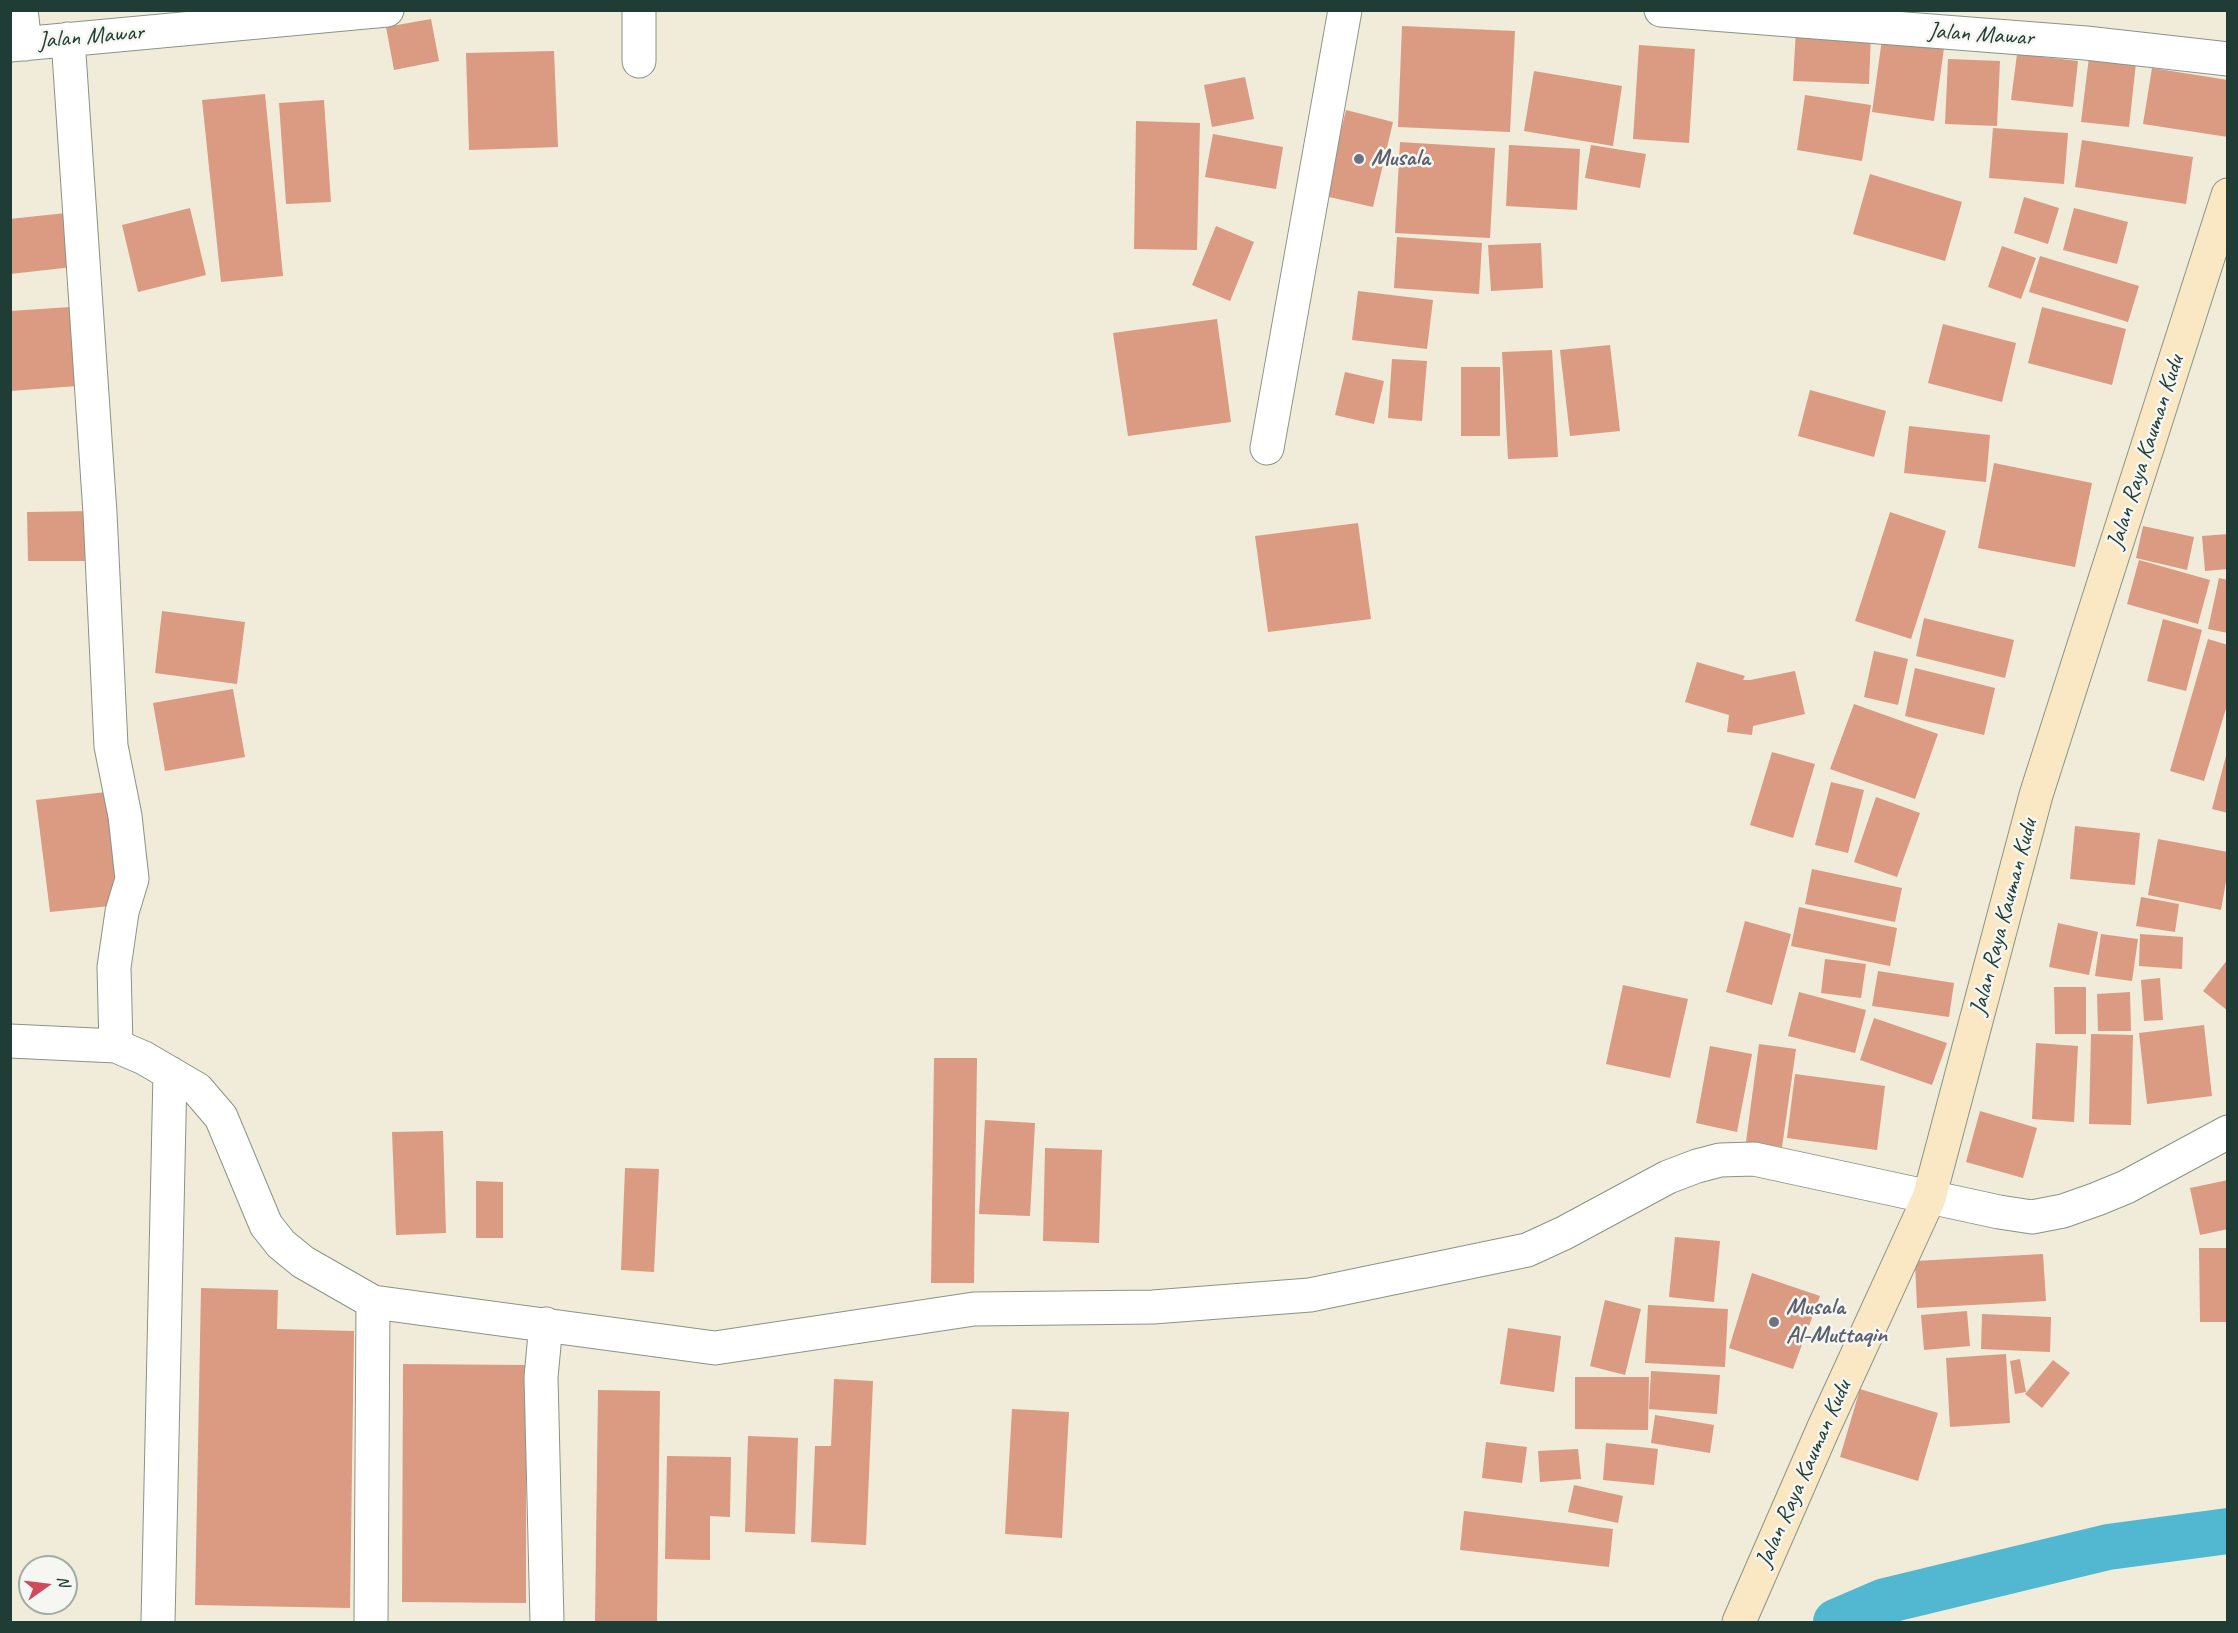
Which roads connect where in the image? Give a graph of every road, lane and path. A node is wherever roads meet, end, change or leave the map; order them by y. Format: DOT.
graph roads {
  1 [pos="21,10"];
  2 [pos="387,10"];
  3 [pos="639,10"];
  4 [pos="1344,10"];
  5 [pos="1661,10"];
  6 [pos="68,39"];
  7 [pos="18,44"];
  8 [pos="2228,59"];
  9 [pos="639,61"];
  10 [pos="2228,195"];
  11 [pos="1267,448"];
  12 [pos="10,1041"];
  13 [pos="116,1046"];
  14 [pos="170,1073"];
  15 [pos="2228,1132"];
  16 [pos="1929,1198"];
  17 [pos="373,1302"];
  18 [pos="546,1324"];
  19 [pos="158,1623"];
  20 [pos="372,1623"];
  21 [pos="547,1623"];
  22 [pos="1739,1623"];
  1 -- 7 [label="street"];
  2 -- 6 [label="street, Jalan Mawar"];
  3 -- 9 [label="street"];
  4 -- 11 [label="street"];
  5 -- 8 [label="street, Jalan Mawar"];
  6 -- 7 [label="street, Jalan Mawar"];
  6 -- 13 [label="street"];
  10 -- 16 [label="street, Jalan Raya Kauman Kudu"];
  12 -- 13 [label="street"];
  13 -- 14 [label="street"];
  14 -- 17 [label="street"];
  14 -- 19 [label="street"];
  15 -- 16 [label="street"];
  16 -- 18 [label="street"];
  16 -- 22 [label="street, Jalan Raya Kauman Kudu"];
  17 -- 18 [label="street"];
  17 -- 20 [label="street"];
  18 -- 21 [label="street"];
}
